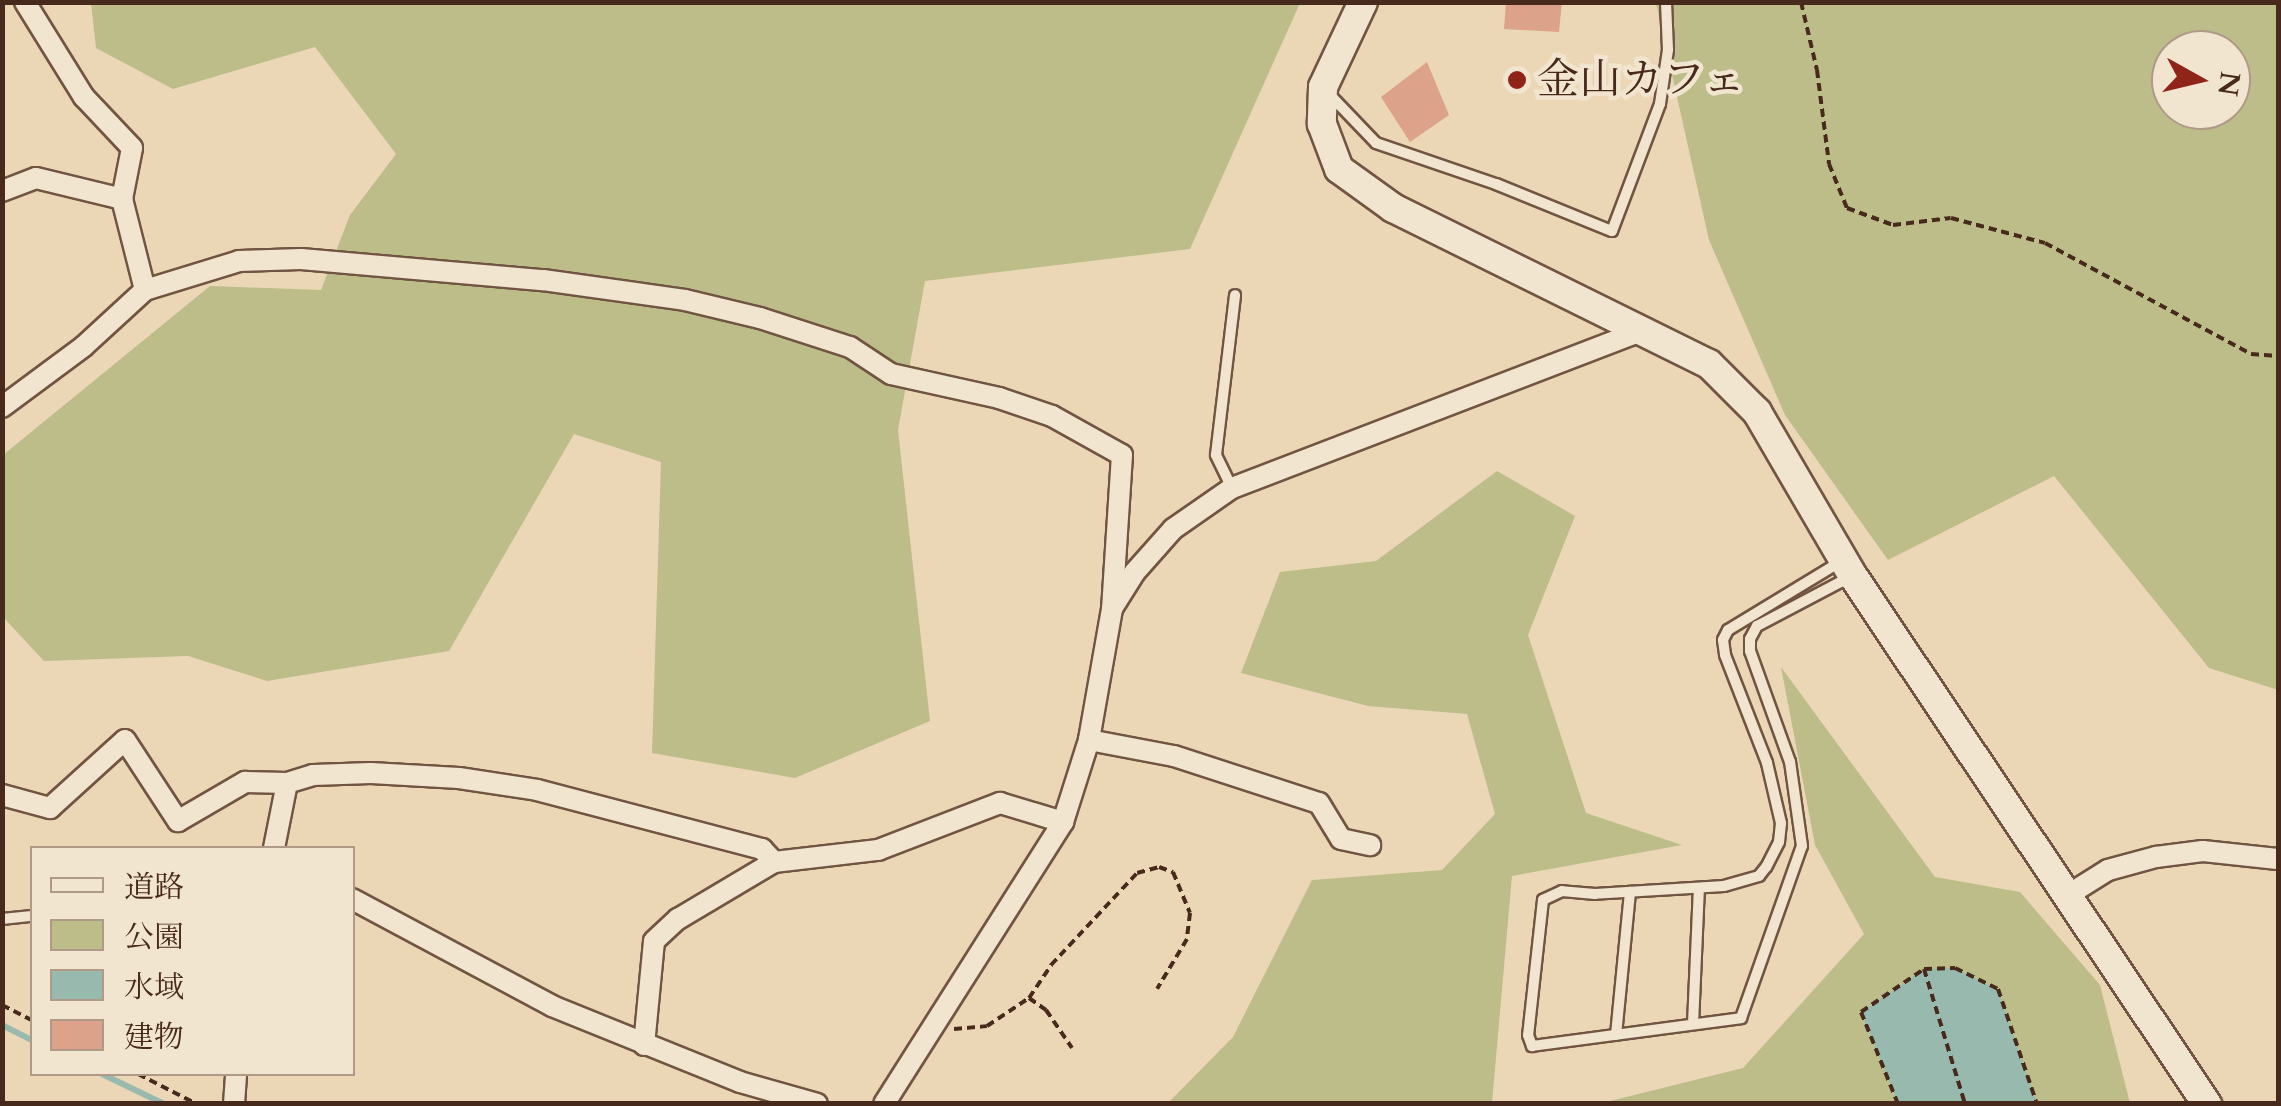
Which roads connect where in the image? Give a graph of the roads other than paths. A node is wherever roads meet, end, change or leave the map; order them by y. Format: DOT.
graph roads {
  1 [pos="25,2"];
  2 [pos="1363,2"];
  3 [pos="1666,2"];
  4 [pos="1322,87"];
  5 [pos="2,191"];
  6 [pos="122,199"];
  7 [pos="145,290"];
  8 [pos="1235,295"];
  9 [pos="1644,330"];
  10 [pos="2,407"];
  11 [pos="1232,488"];
  12 [pos="1848,568"];
  13 [pos="1112,609"];
  14 [pos="1089,740"];
  15 [pos="288,783"];
  16 [pos="2,795"];
  17 [pos="1063,822"];
  18 [pos="1370,845"];
  19 [pos="274,846"];
  20 [pos="2278,860"];
  21 [pos="774,862"];
  22 [pos="1699,888"];
  23 [pos="1630,892"];
  24 [pos="2068,895"];
  25 [pos="355,901"];
  26 [pos="30,916"];
  27 [pos="2,919"];
  28 [pos="1693,1024"];
  29 [pos="1616,1035"];
  30 [pos="644,1046"];
  31 [pos="236,1076"];
  32 [pos="234,1104"];
  33 [pos="817,1104"];
  34 [pos="884,1104"];
  35 [pos="2207,1104"];
  1 -- 6 [label="street"];
  2 -- 4 [label="street"];
  3 -- 4 [label="lane"];
  4 -- 9 [label="street"];
  5 -- 6 [label="street"];
  6 -- 7 [label="street"];
  7 -- 10 [label="street"];
  7 -- 13 [label="street"];
  8 -- 11 [label="lane"];
  9 -- 11 [label="street"];
  9 -- 12 [label="street"];
  11 -- 13 [label="street"];
  12 -- 22 [label="lane"];
  12 -- 24 [label="street"];
  12 -- 28 [label="lane"];
  13 -- 14 [label="street"];
  14 -- 17 [label="street"];
  14 -- 18 [label="street"];
  15 -- 16 [label="street"];
  15 -- 19 [label="street"];
  15 -- 21 [label="street"];
  17 -- 21 [label="street"];
  17 -- 34 [label="street"];
  20 -- 24 [label="street"];
  21 -- 30 [label="street"];
  22 -- 23 [label="lane"];
  22 -- 28 [label="lane"];
  23 -- 29 [label="lane"];
  23 -- 29 [label="lane"];
  24 -- 35 [label="street"];
  25 -- 30 [label="street"];
  26 -- 27 [label="lane"];
  28 -- 29 [label="lane"];
  30 -- 33 [label="street"];
  31 -- 32 [label="street"];
}
